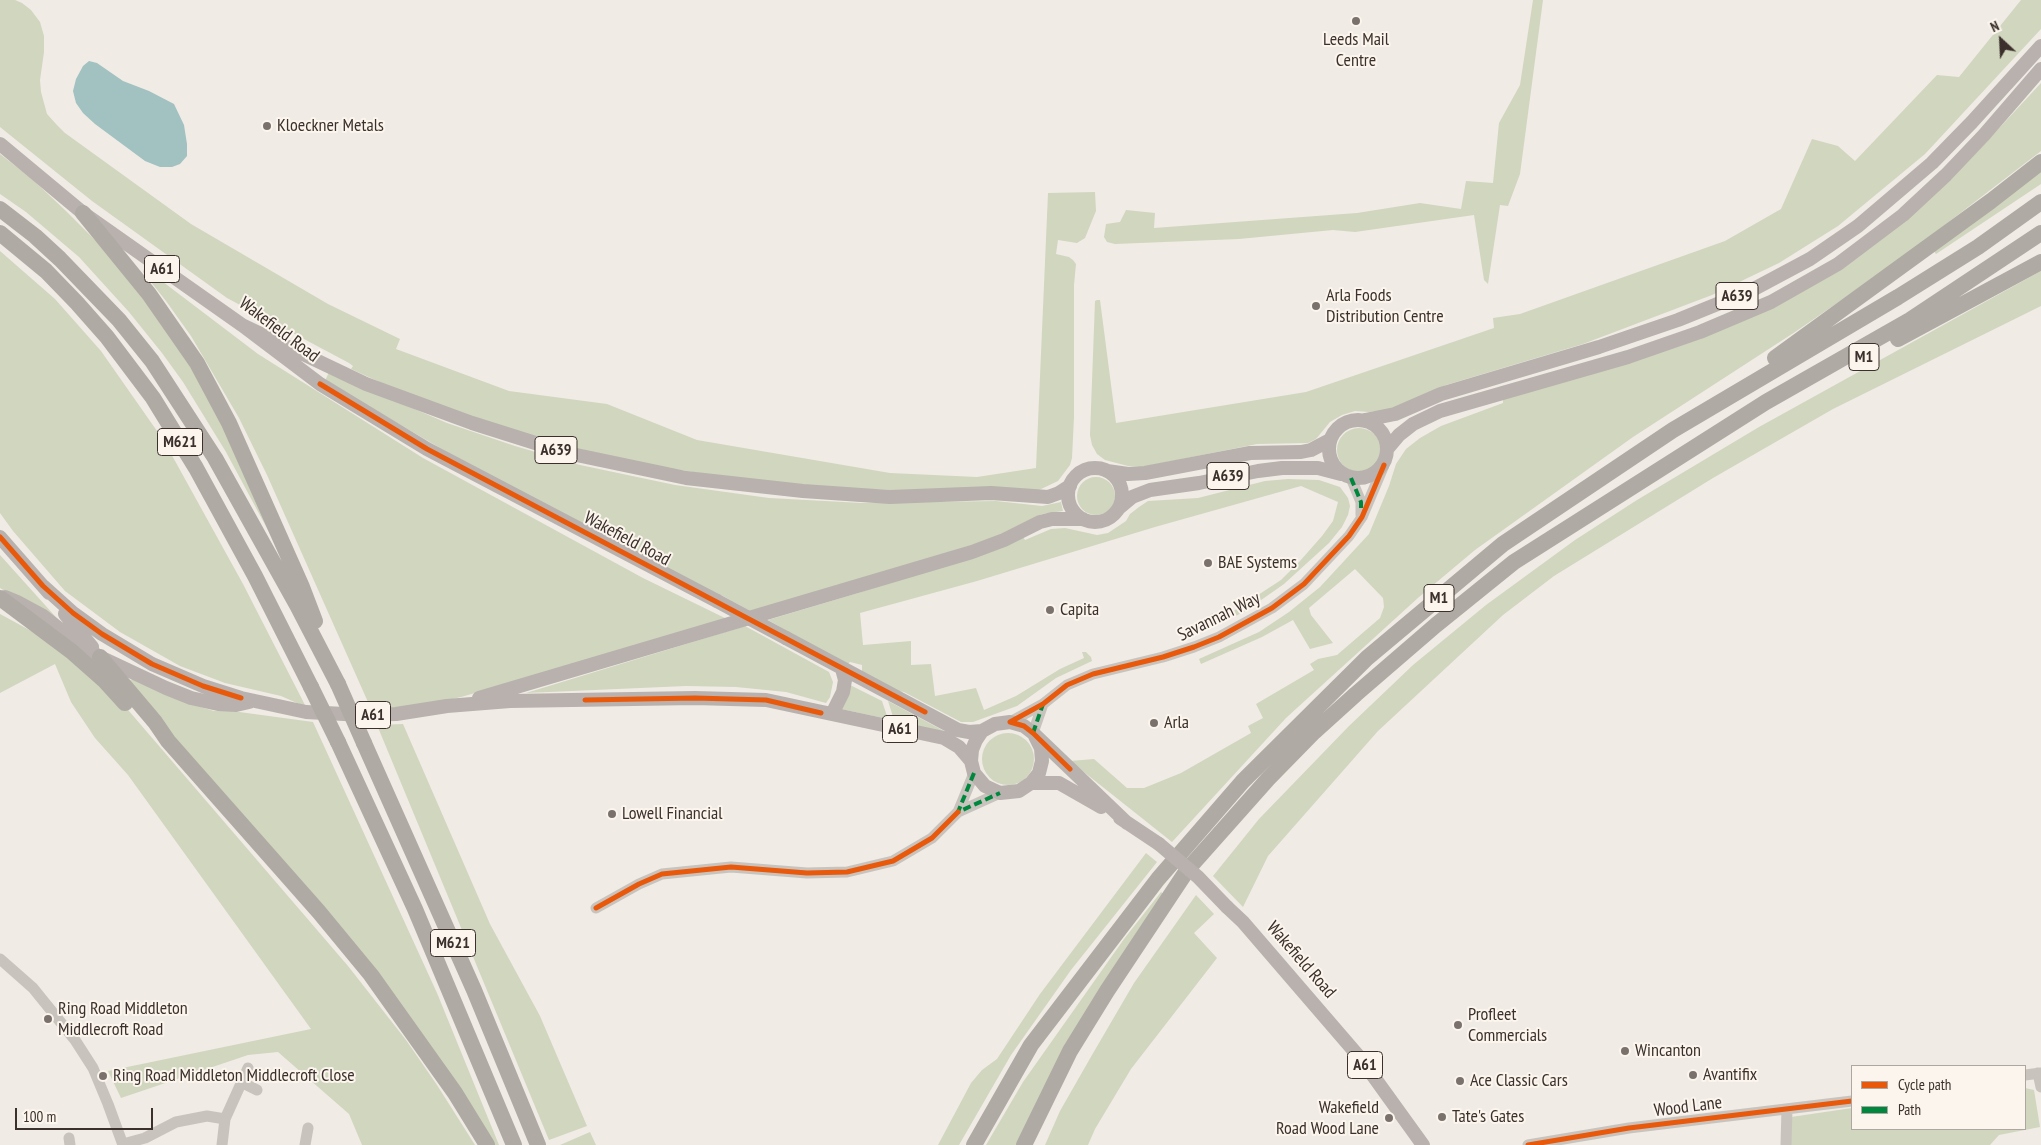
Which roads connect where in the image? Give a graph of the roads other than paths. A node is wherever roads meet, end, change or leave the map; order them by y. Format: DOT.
graph roads {
  1 [pos="2041,46"];
  2 [pos="2041,69"];
  3 [pos="0,144"];
  4 [pos="2041,162"];
  5 [pos="2041,202"];
  6 [pos="0,209"];
  7 [pos="83,213"];
  8 [pos="2041,232"];
  9 [pos="0,233"];
  10 [pos="2041,262"];
  11 [pos="242,325"];
  12 [pos="1366,420"];
  13 [pos="1673,430"];
  14 [pos="1330,440"];
  15 [pos="1388,448"];
  16 [pos="1686,452"];
  17 [pos="1384,465"];
  18 [pos="1107,471"];
  19 [pos="1346,476"];
  20 [pos="1070,486"];
  21 [pos="1120,507"];
  22 [pos="1362,517"];
  23 [pos="1083,519"];
  24 [pos="0,537"];
  25 [pos="43,586"];
  26 [pos="0,597"];
  27 [pos="100,657"];
  28 [pos="842,669"];
  29 [pos="338,684"];
  30 [pos="256,701"];
  31 [pos="1043,704"];
  32 [pos="447,706"];
  33 [pos="832,714"];
  34 [pos="1010,722"];
  35 [pos="982,731"];
  36 [pos="1034,735"];
  37 [pos="168,741"];
  38 [pos="973,767"];
  39 [pos="1031,784"];
  40 [pos="1000,792"];
  41 [pos="958,812"];
  42 [pos="1127,823"];
  43 [pos="596,908"];
  44 [pos="0,959"];
  45 [pos="248,1068"];
  46 [pos="2040,1073"];
  47 [pos="2026,1075"];
  48 [pos="243,1083"];
  49 [pos="2041,1087"];
  50 [pos="257,1090"];
  51 [pos="1851,1101"];
  52 [pos="1787,1109"];
  53 [pos="225,1119"];
  54 [pos="308,1128"];
  55 [pos="123,1145"];
  56 [pos="222,1145"];
  57 [pos="305,1145"];
  58 [pos="487,1145"];
  59 [pos="514,1145"];
  60 [pos="538,1145"];
  61 [pos="974,1145"];
  62 [pos="1024,1145"];
  63 [pos="1423,1145"];
  64 [pos="1528,1145"];
  65 [pos="1786,1145"];
  1 -- 12 [label="main road, A639"];
  2 -- 15 [label="main road, A639"];
  3 -- 7 [label="main road, Wakefield Road / A61"];
  4 -- 13 [label="highway"];
  5 -- 13 [label="highway, M1"];
  6 -- 29 [label="highway, M621"];
  7 -- 11 [label="main road, Wakefield Road / A61"];
  7 -- 29 [label="highway, M621"];
  8 -- 16 [label="highway, M1"];
  9 -- 59 [label="highway, M621, bridge"];
  10 -- 16 [label="highway, M1"];
  11 -- 20 [label="main road, A639"];
  11 -- 28 [label="main road, Wakefield Road / A61, bridge"];
  12 -- 14 [label="main road"];
  12 -- 15 [label="main road"];
  13 -- 61 [label="highway, M1"];
  14 -- 18 [label="main road, A639"];
  14 -- 19 [label="main road"];
  15 -- 17 [label="main road"];
  16 -- 62 [label="highway, M1"];
  17 -- 19 [label="main road"];
  17 -- 22 [label="street, Savannah Way"];
  18 -- 20 [label="main road"];
  18 -- 21 [label="main road"];
  19 -- 21 [label="main road, A639"];
  19 -- 22 [label="street"];
  20 -- 23 [label="main road"];
  21 -- 23 [label="main road"];
  22 -- 31 [label="street, Savannah Way"];
  23 -- 32 [label="main road"];
  24 -- 25 [label="main road, A61"];
  25 -- 27 [label="main road"];
  25 -- 30 [label="main road, A61"];
  26 -- 27 [label="main road"];
  26 -- 37 [label="highway"];
  27 -- 30 [label="main road"];
  27 -- 37 [label="highway"];
  28 -- 33 [label="main road"];
  28 -- 35 [label="main road, Wakefield Road / A61"];
  29 -- 60 [label="highway, M621, bridge"];
  30 -- 32 [label="main road, A61"];
  31 -- 34 [label="street, Savannah Way"];
  31 -- 36 [label="street"];
  32 -- 33 [label="main road, A61"];
  33 -- 38 [label="main road, A61"];
  34 -- 35 [label="main road, Wakefield Road / A61"];
  34 -- 36 [label="main road, Wakefield Road / A61"];
  35 -- 38 [label="main road"];
  36 -- 39 [label="main road"];
  36 -- 42 [label="main road, Wakefield Road / A61"];
  37 -- 58 [label="highway"];
  38 -- 40 [label="main road, A61"];
  38 -- 41 [label="street"];
  39 -- 40 [label="main road, Wakefield Road / A61"];
  39 -- 42 [label="main road, Wakefield Road / A61"];
  40 -- 41 [label="street"];
  41 -- 43 [label="street"];
  42 -- 63 [label="main road, Wakefield Road / A61, bridge"];
  44 -- 55 [label="street"];
  45 -- 48 [label="street"];
  46 -- 47 [label="street"];
  46 -- 49 [label="street"];
  48 -- 50 [label="street"];
  48 -- 53 [label="street"];
  51 -- 52 [label="street, Wood Lane"];
  52 -- 64 [label="street, Wood Lane"];
  52 -- 65 [label="street"];
  53 -- 55 [label="street"];
  53 -- 56 [label="street"];
  54 -- 57 [label="street"];
}
